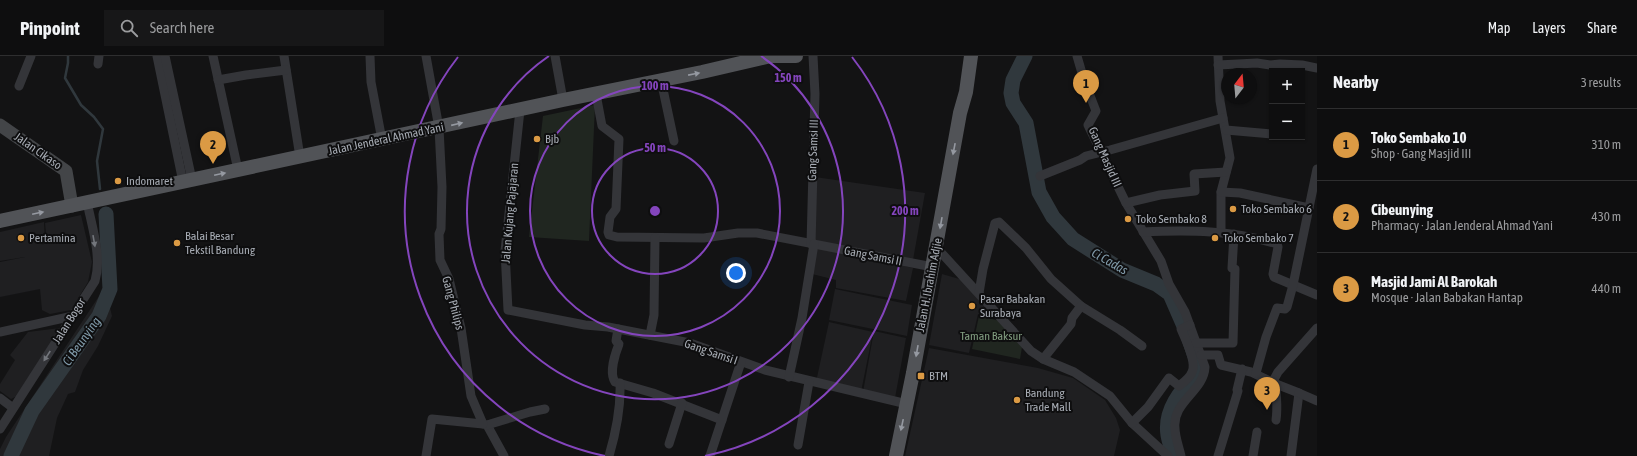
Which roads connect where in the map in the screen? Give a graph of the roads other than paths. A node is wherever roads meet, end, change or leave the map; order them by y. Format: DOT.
graph roads {
  1 [pos="30,56"];
  2 [pos="157,56"];
  3 [pos="165,56"];
  4 [pos="213,56"];
  5 [pos="284,56"];
  6 [pos="370,56"];
  7 [pos="426,56"];
  8 [pos="554,56"];
  9 [pos="771,56"];
  10 [pos="796,56"];
  11 [pos="813,56"];
  12 [pos="962,56"];
  13 [pos="972,56"];
  14 [pos="1077,56"];
  15 [pos="736,60"];
  16 [pos="1218,60"];
  17 [pos="1302,61"];
  18 [pos="1317,68"];
  19 [pos="286,70"];
  20 [pos="218,80"];
  21 [pos="660,80"];
  22 [pos="18,86"];
  23 [pos="596,94"];
  24 [pos="563,100"];
  25 [pos="520,110"];
  26 [pos="960,113"];
  27 [pos="1223,118"];
  28 [pos="0,125"];
  29 [pos="439,128"];
  30 [pos="1226,130"];
  31 [pos="1269,134"];
  32 [pos="382,140"];
  33 [pos="674,141"];
  34 [pos="1100,152"];
  35 [pos="300,157"];
  36 [pos="1317,169"];
  37 [pos="238,170"];
  38 [pos="1226,172"];
  39 [pos="1040,176"];
  40 [pos="187,181"];
  41 [pos="1221,192"];
  42 [pos="87,202"];
  43 [pos="1126,203"];
  44 [pos="72,206"];
  45 [pos="1309,208"];
  46 [pos="0,221"];
  47 [pos="1143,232"];
  48 [pos="1220,232"];
  49 [pos="1234,234"];
  50 [pos="655,238"];
  51 [pos="812,241"];
  52 [pos="936,247"];
  53 [pos="933,267"];
  54 [pos="1294,284"];
  55 [pos="979,293"];
  56 [pos="1317,295"];
  57 [pos="1081,306"];
  58 [pos="513,312"];
  59 [pos="74,316"];
  60 [pos="1187,326"];
  61 [pos="1317,328"];
  62 [pos="618,329"];
  63 [pos="0,332"];
  64 [pos="650,335"];
  65 [pos="1196,343"];
  66 [pos="1142,346"];
  67 [pos="1201,355"];
  68 [pos="1044,359"];
  69 [pos="741,362"];
  70 [pos="1242,369"];
  71 [pos="1256,374"];
  72 [pos="789,377"];
  73 [pos="809,382"];
  74 [pos="620,383"];
  75 [pos="1274,383"];
  76 [pos="1299,393"];
  77 [pos="0,398"];
  78 [pos="1317,401"];
  79 [pos="682,403"];
  80 [pos="907,404"];
  81 [pos="14,408"];
  82 [pos="545,409"];
  83 [pos="722,420"];
  84 [pos="1276,420"];
  85 [pos="1132,423"];
  86 [pos="485,425"];
  87 [pos="0,428"];
  88 [pos="1257,432"];
  89 [pos="669,444"];
  90 [pos="798,445"];
  91 [pos="426,456"];
  92 [pos="504,456"];
  93 [pos="609,456"];
  94 [pos="710,456"];
  95 [pos="896,456"];
  96 [pos="1168,456"];
  97 [pos="1181,456"];
  98 [pos="1218,456"];
  99 [pos="1253,456"];
  100 [pos="1291,456"];
  1 -- 22 [label="street"];
  2 -- 40 [label="street"];
  3 -- 40 [label="street"];
  4 -- 20 [label="street"];
  5 -- 19 [label="street"];
  6 -- 32 [label="street"];
  7 -- 29 [label="street, Gang Philips"];
  8 -- 24 [label="street"];
  9 -- 10 [label="main road, Jalan Jenderal Ahmad Yani"];
  9 -- 15 [label="main road, Jalan Jenderal Ahmad Yani"];
  11 -- 51 [label="street, Gang Samsi III"];
  12 -- 26 [label="main road, Jalan H. Ibrahim Adjie"];
  13 -- 26 [label="main road, Jalan H. Ibrahim Adjie"];
  14 -- 34 [label="street, Gang Masjid III"];
  21 -- 15 [label="main road, Jalan Jenderal Ahmad Yani, one-way"];
  16 -- 17 [label="street"];
  16 -- 27 [label="street"];
  17 -- 18 [label="street"];
  19 -- 20 [label="street"];
  19 -- 35 [label="street"];
  20 -- 37 [label="street"];
  21 -- 23 [label="main road, Jalan Jenderal Ahmad Yani"];
  21 -- 33 [label="street"];
  23 -- 24 [label="main road, Jalan Jenderal Ahmad Yani"];
  23 -- 50 [label="street, Gang Samsi II"];
  24 -- 25 [label="main road, Jalan Jenderal Ahmad Yani"];
  29 -- 25 [label="main road, Jalan Jenderal Ahmad Yani, one-way"];
  25 -- 58 [label="street, Jalan Kujang Pajajaran"];
  26 -- 52 [label="main road, Jalan H. Ibrahim Adjie, one-way"];
  27 -- 30 [label="street"];
  27 -- 34 [label="street"];
  28 -- 44 [label="street, Jalan Cikaso"];
  29 -- 32 [label="main road, Jalan Jenderal Ahmad Yani"];
  29 -- 86 [label="street, Gang Philips"];
  30 -- 31 [label="street"];
  30 -- 38 [label="street"];
  32 -- 35 [label="main road, Jalan Jenderal Ahmad Yani"];
  34 -- 39 [label="street"];
  34 -- 43 [label="street, Gang Masjid III"];
  35 -- 37 [label="main road, Jalan Jenderal Ahmad Yani"];
  36 -- 45 [label="street"];
  40 -- 37 [label="main road, Jalan Jenderal Ahmad Yani, one-way"];
  38 -- 41 [label="street"];
  38 -- 43 [label="street"];
  40 -- 42 [label="main road, Jalan Jenderal Ahmad Yani"];
  41 -- 45 [label="street"];
  41 -- 48 [label="street"];
  42 -- 44 [label="main road, Jalan Jenderal Ahmad Yani"];
  42 -- 59 [label="street, Jalan Bogor, one-way"];
  43 -- 47 [label="street, Gang Masjid III"];
  46 -- 44 [label="main road, Jalan Jenderal Ahmad Yani, one-way"];
  45 -- 54 [label="street"];
  47 -- 48 [label="street"];
  47 -- 60 [label="street, Gang Masjid III"];
  48 -- 49 [label="street"];
  49 -- 54 [label="street"];
  49 -- 65 [label="street"];
  50 -- 51 [label="street, Gang Samsi II"];
  50 -- 64 [label="street"];
  51 -- 53 [label="street, Gang Samsi II"];
  51 -- 72 [label="street, Gang Samsi III"];
  52 -- 53 [label="main road, Jalan H. Ibrahim Adjie"];
  52 -- 55 [label="street"];
  53 -- 80 [label="main road, Jalan H. Ibrahim Adjie, one-way"];
  54 -- 56 [label="street"];
  54 -- 71 [label="street"];
  55 -- 57 [label="street"];
  55 -- 68 [label="street"];
  57 -- 66 [label="street"];
  57 -- 68 [label="street"];
  58 -- 62 [label="street, Gang Samsi I"];
  59 -- 63 [label="street"];
  59 -- 81 [label="street, Jalan Bogor, one-way"];
  60 -- 65 [label="street"];
  60 -- 85 [label="street"];
  61 -- 75 [label="street"];
  62 -- 64 [label="street, Gang Samsi I"];
  62 -- 74 [label="street"];
  64 -- 69 [label="street, Gang Samsi I"];
  65 -- 67 [label="street"];
  67 -- 70 [label="street"];
  67 -- 97 [label="street"];
  68 -- 85 [label="street"];
  69 -- 72 [label="street, Gang Samsi I"];
  69 -- 83 [label="street"];
  70 -- 71 [label="street"];
  70 -- 98 [label="street"];
  71 -- 75 [label="street"];
  72 -- 73 [label="street, Gang Samsi I"];
  73 -- 80 [label="street, Gang Samsi I"];
  73 -- 90 [label="street"];
  74 -- 79 [label="street"];
  74 -- 93 [label="street"];
  75 -- 76 [label="street"];
  75 -- 84 [label="street"];
  76 -- 78 [label="street"];
  76 -- 100 [label="street"];
  77 -- 81 [label="street"];
  79 -- 83 [label="street"];
  79 -- 89 [label="street"];
  80 -- 95 [label="main road, Jalan H. Ibrahim Adjie, one-way"];
  81 -- 87 [label="street, Jalan Bogor"];
  82 -- 86 [label="street"];
  83 -- 94 [label="street"];
  85 -- 96 [label="street"];
  86 -- 91 [label="street"];
  86 -- 92 [label="street, Gang Philips"];
  88 -- 99 [label="street"];
}
